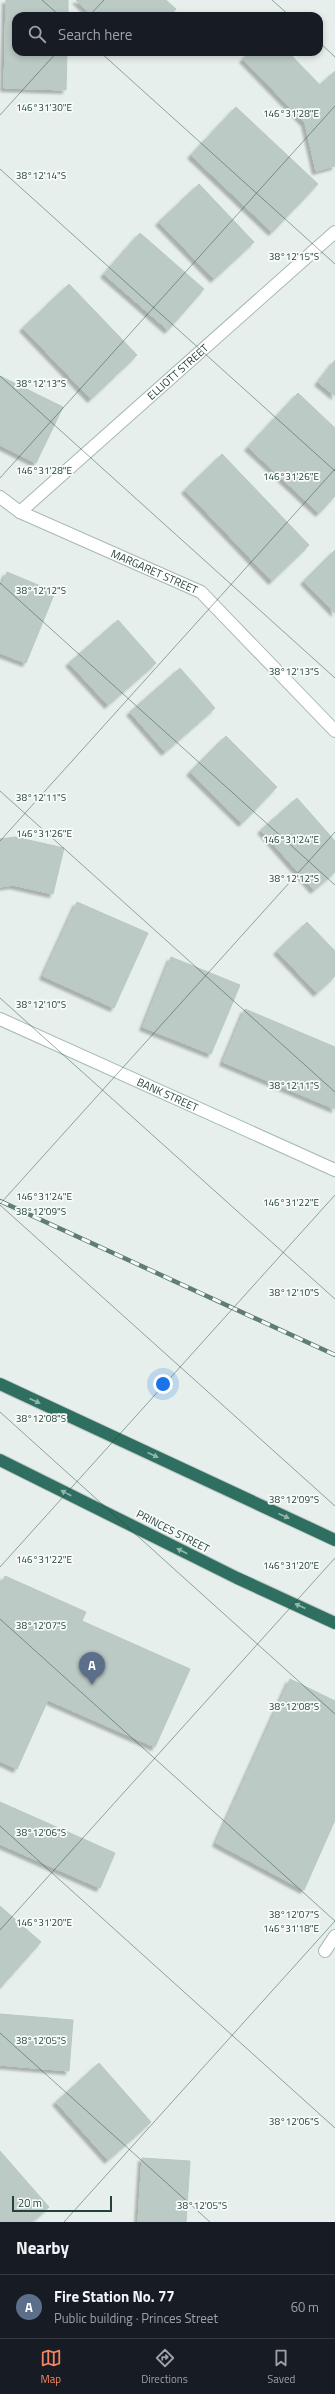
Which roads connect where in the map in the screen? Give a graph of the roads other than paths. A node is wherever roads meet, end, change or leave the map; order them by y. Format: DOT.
graph roads {
  1 [pos="335,232"];
  2 [pos="0,497"];
  3 [pos="20,512"];
  4 [pos="335,731"];
  5 [pos="0,1019"];
  6 [pos="335,1170"];
  7 [pos="0,1384"];
  8 [pos="0,1460"];
  9 [pos="335,1540"];
  10 [pos="335,1623"];
  11 [pos="335,1936"];
  12 [pos="325,1951"];
  1 -- 3 [label="street, ELLIOTT STREET"];
  2 -- 3 [label="street, MARGARET STREET"];
  3 -- 4 [label="street, MARGARET STREET"];
  5 -- 6 [label="street, BANK STREET"];
  7 -- 9 [label="highway, one-way"];
  10 -- 8 [label="highway, PRINCES STREET, one-way"];
  11 -- 12 [label="street"];
}
